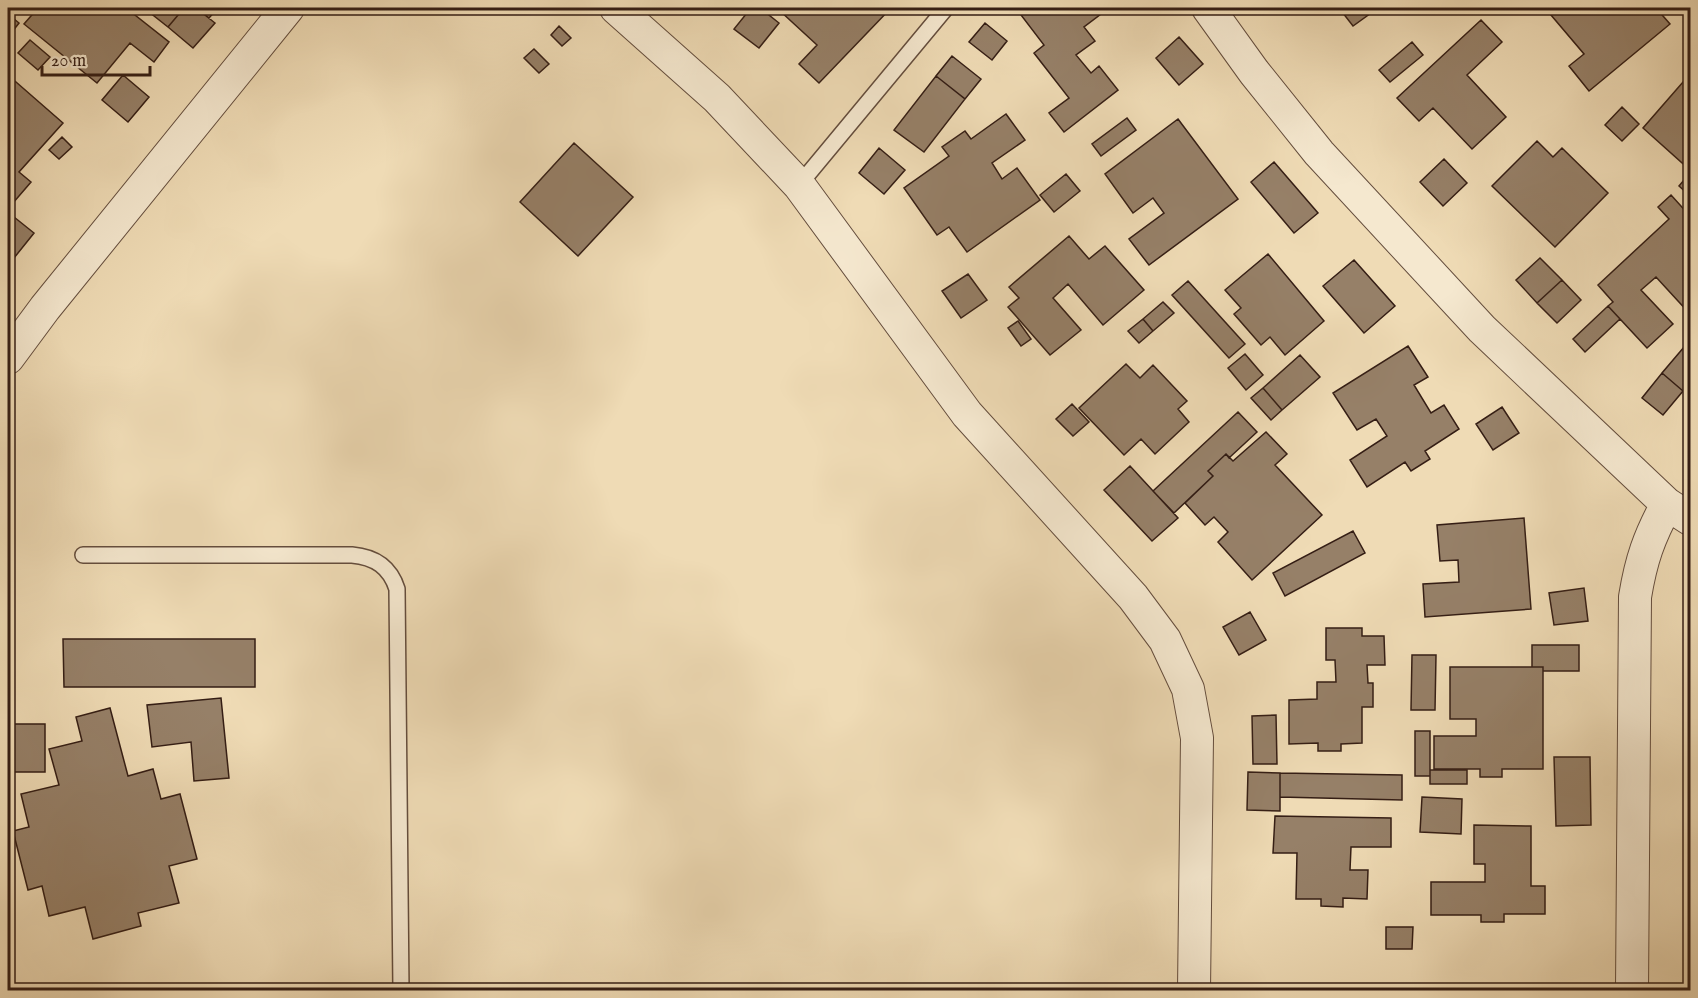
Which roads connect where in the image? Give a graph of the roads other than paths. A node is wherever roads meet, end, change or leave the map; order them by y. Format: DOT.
graph roads {
  1 [pos="288,8"];
  2 [pos="616,8"];
  3 [pos="946,8"];
  4 [pos="1208,8"];
  5 [pos="799,185"];
  6 [pos="8,358"];
  7 [pos="1679,512"];
  8 [pos="83,555"];
  9 [pos="401,990"];
  10 [pos="1194,990"];
  11 [pos="1632,990"];
  1 -- 6 [label="street"];
  2 -- 5 [label="street"];
  3 -- 5 [label="lane"];
  4 -- 7 [label="street"];
  5 -- 10 [label="street"];
  7 -- 11 [label="street"];
  8 -- 9 [label="lane"];
}
